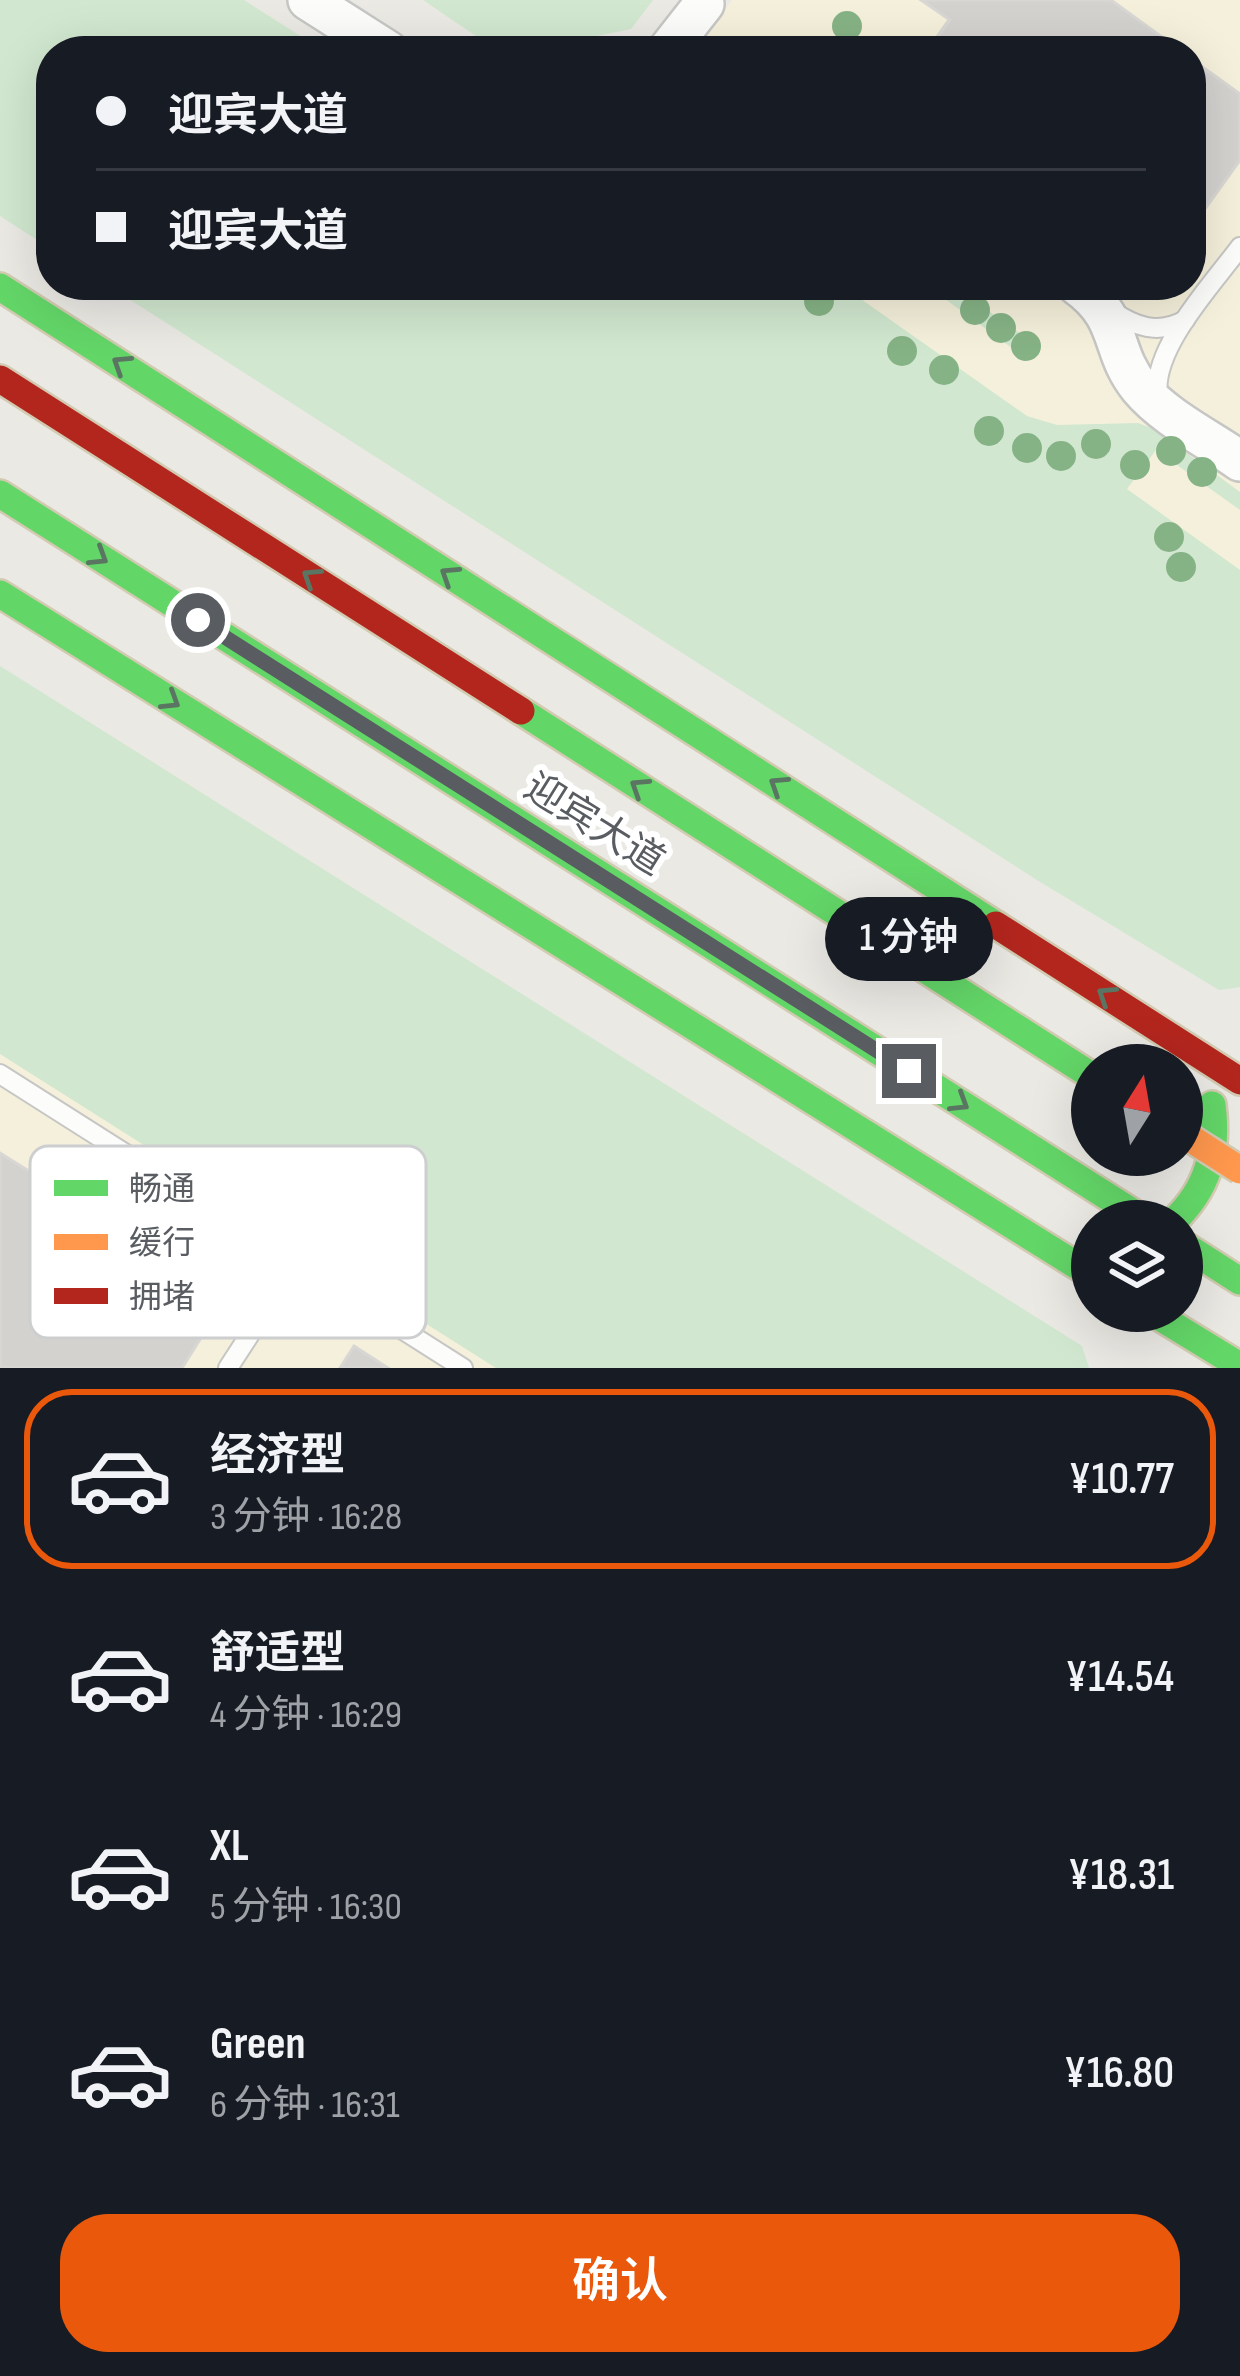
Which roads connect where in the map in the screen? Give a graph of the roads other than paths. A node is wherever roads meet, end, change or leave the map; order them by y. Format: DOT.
graph roads {
  1 [pos="308,0"];
  2 [pos="705,2"];
  3 [pos="364,36"];
  4 [pos="679,36"];
  5 [pos="691,36"];
  6 [pos="1240,247"];
  7 [pos="0,287"];
  8 [pos="1206,294"];
  9 [pos="1093,300"];
  10 [pos="1098,300"];
  11 [pos="1202,300"];
  12 [pos="1190,316"];
  13 [pos="0,379"];
  14 [pos="1162,406"];
  15 [pos="1240,461"];
  16 [pos="0,494"];
  17 [pos="0,594"];
  18 [pos="1160,1030"];
  19 [pos="1071,1063"];
  20 [pos="0,1074"];
  21 [pos="1240,1081"];
  22 [pos="114,1146"];
  23 [pos="1203,1146"];
  24 [pos="1240,1170"];
  25 [pos="1113,1200"];
  26 [pos="1194,1200"];
  27 [pos="1014,1227"];
  28 [pos="1071,1241"];
  29 [pos="1203,1257"];
  30 [pos="1071,1262"];
  31 [pos="1240,1281"];
  32 [pos="1184,1332"];
  33 [pos="248,1338"];
  34 [pos="416,1338"];
  35 [pos="1240,1366"];
  36 [pos="228,1368"];
  37 [pos="463,1368"];
  1 -- 3 [label="street"];
  2 -- 4 [label="street"];
  2 -- 5 [label="street"];
  6 -- 8 [label="lane"];
  18 -- 7 [label="main road, one-way"];
  9 -- 14 [label="street"];
  10 -- 12 [label="lane"];
  11 -- 12 [label="lane"];
  12 -- 14 [label="lane"];
  19 -- 13 [label="main road, 迎宾大道, one-way"];
  14 -- 15 [label="street"];
  16 -- 25 [label="main road, 迎宾大道, one-way"];
  17 -- 27 [label="main road, one-way"];
  18 -- 21 [label="main road"];
  18 -- 26 [label="main road"];
  20 -- 22 [label="lane"];
  23 -- 24 [label="main road, bridge"];
  27 -- 28 [label="main road"];
  27 -- 30 [label="main road"];
  29 -- 31 [label="main road"];
  32 -- 35 [label="main road"];
  33 -- 36 [label="lane"];
  34 -- 37 [label="lane"];
}
